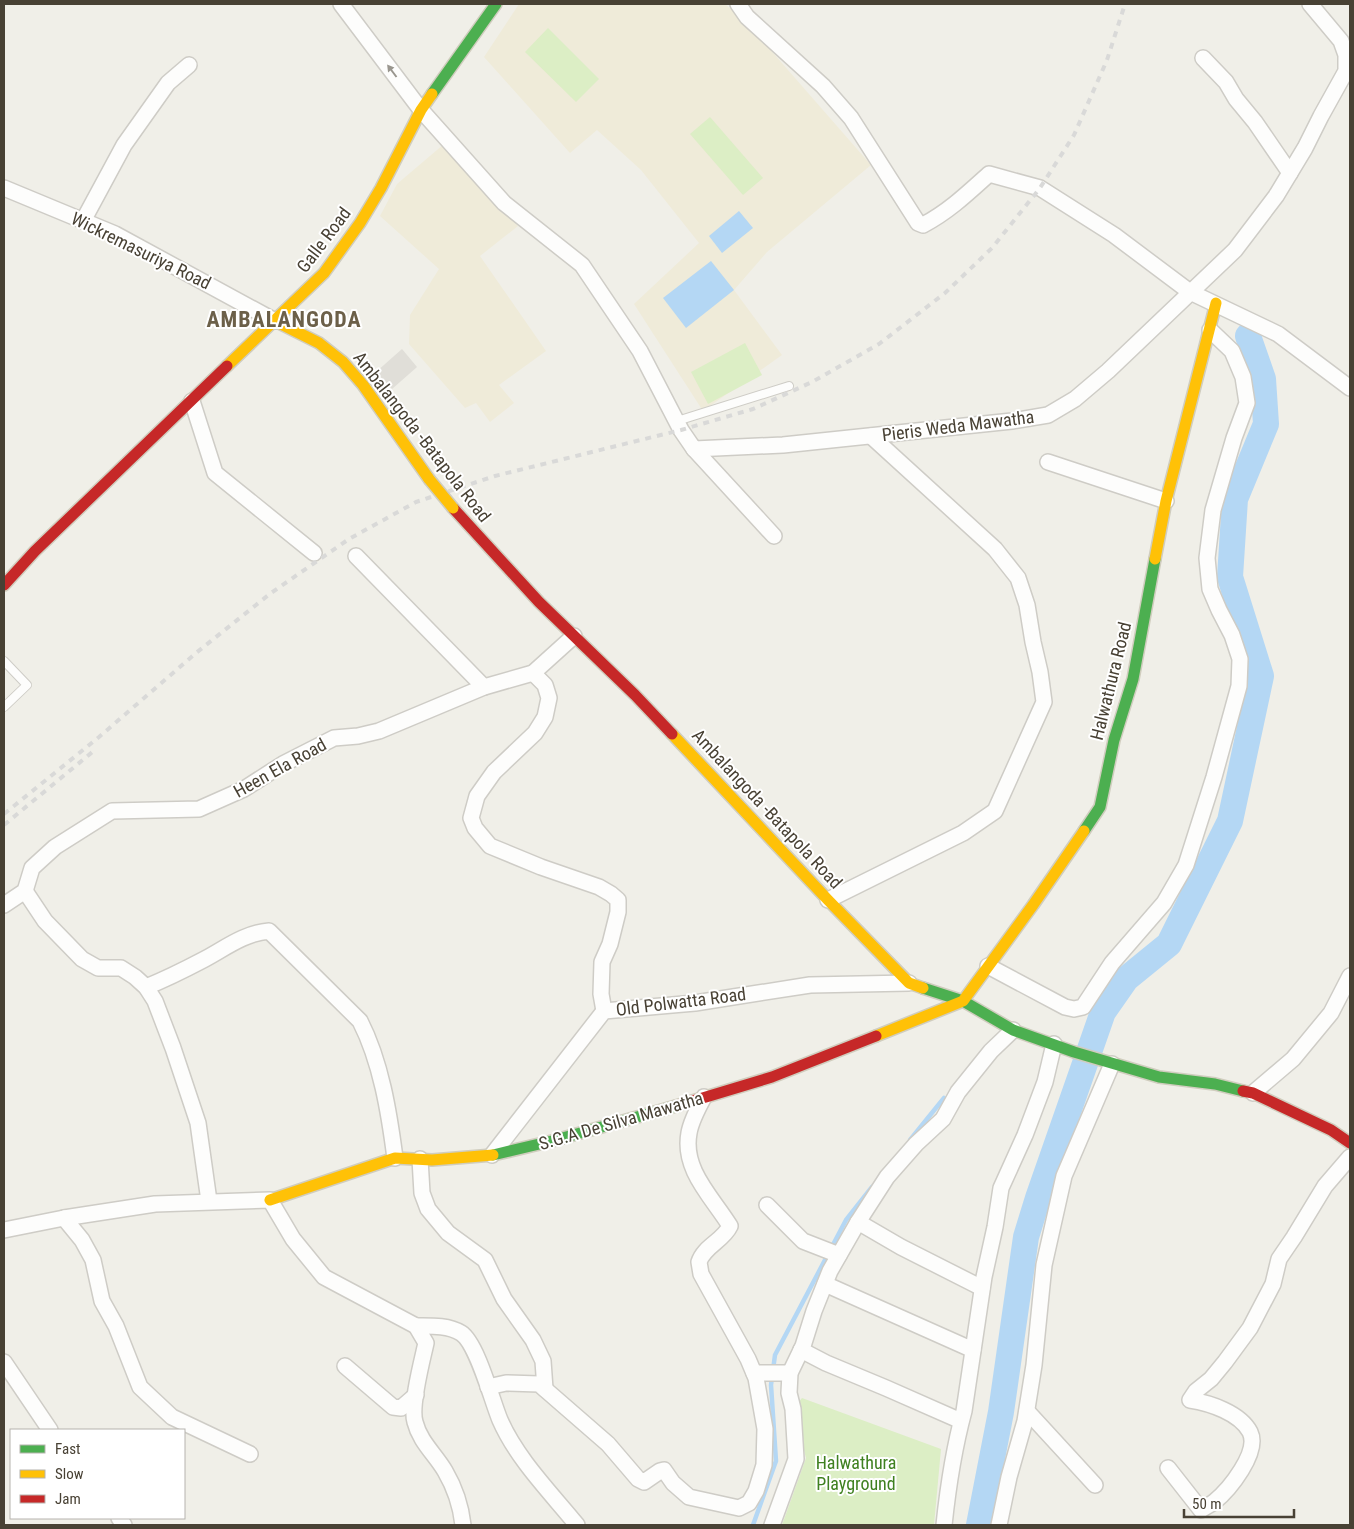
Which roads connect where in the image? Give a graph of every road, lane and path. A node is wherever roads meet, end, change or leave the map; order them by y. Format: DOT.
graph roads {
  1 [pos="341,4"];
  2 [pos="496,4"];
  3 [pos="738,4"];
  4 [pos="1310,4"];
  5 [pos="1203,58"];
  6 [pos="1348,62"];
  7 [pos="189,65"];
  8 [pos="421,110"];
  9 [pos="1290,173"];
  10 [pos="4,188"];
  11 [pos="83,221"];
  12 [pos="1190,292"];
  13 [pos="1216,303"];
  14 [pos="275,321"];
  15 [pos="1210,330"];
  16 [pos="789,386"];
  17 [pos="1350,388"];
  18 [pos="192,400"];
  19 [pos="679,426"];
  20 [pos="871,436"];
  21 [pos="694,449"];
  22 [pos="1048,462"];
  23 [pos="1166,501"];
  24 [pos="774,536"];
  25 [pos="314,553"];
  26 [pos="356,556"];
  27 [pos="4,586"];
  28 [pos="574,636"];
  29 [pos="4,661"];
  30 [pos="534,673"];
  31 [pos="484,687"];
  32 [pos="4,706"];
  33 [pos="25,892"];
  34 [pos="828,900"];
  35 [pos="4,905"];
  36 [pos="988,966"];
  37 [pos="1350,976"];
  38 [pos="909,983"];
  39 [pos="146,987"];
  40 [pos="963,1001"];
  41 [pos="604,1012"];
  42 [pos="1012,1030"];
  43 [pos="1054,1044"];
  44 [pos="1109,1063"];
  45 [pos="1253,1093"];
  46 [pos="704,1097"];
  47 [pos="1350,1143"];
  48 [pos="492,1156"];
  49 [pos="1350,1156"];
  50 [pos="395,1158"];
  51 [pos="420,1159"];
  52 [pos="270,1200"];
  53 [pos="209,1201"];
  54 [pos="767,1205"];
  55 [pos="64,1218"];
  56 [pos="858,1222"];
  57 [pos="4,1230"];
  58 [pos="840,1255"];
  59 [pos="825,1284"];
  60 [pos="982,1288"];
  61 [pos="416,1326"];
  62 [pos="800,1350"];
  63 [pos="973,1350"];
  64 [pos="4,1362"];
  65 [pos="345,1366"];
  66 [pos="790,1373"];
  67 [pos="754,1374"];
  68 [pos="488,1387"];
  69 [pos="544,1389"];
  70 [pos="416,1395"];
  71 [pos="1027,1411"];
  72 [pos="961,1421"];
  73 [pos="49,1429"];
  74 [pos="250,1454"];
  75 [pos="1168,1468"];
  76 [pos="1095,1485"];
  77 [pos="463,1525"];
  78 [pos="578,1525"];
  79 [pos="772,1525"];
  80 [pos="944,1525"];
  81 [pos="999,1525"];
  8 -- 1 [label="street, one-way"];
  2 -- 8 [label="main road, Galle Road"];
  3 -- 12 [label="street"];
  4 -- 6 [label="street"];
  5 -- 9 [label="street"];
  6 -- 9 [label="street, Pieris Weda Mawatha"];
  7 -- 11 [label="street"];
  8 -- 14 [label="main road, Galle Road"];
  8 -- 19 [label="street"];
  9 -- 12 [label="street, Pieris Weda Mawatha"];
  10 -- 11 [label="street, Wickremasuriya Road"];
  11 -- 14 [label="street, Wickremasuriya Road"];
  12 -- 13 [label="street"];
  12 -- 20 [label="street, Pieris Weda Mawatha"];
  13 -- 15 [label="main road, Halwathura Road"];
  13 -- 17 [label="street"];
  14 -- 18 [label="main road, Galle Road"];
  14 -- 28 [label="main road, Ambalangoda -Batapola Road, bridge"];
  15 -- 23 [label="main road, Halwathura Road"];
  15 -- 36 [label="street"];
  16 -- 19 [label="lane"];
  18 -- 25 [label="street"];
  18 -- 27 [label="main road, Galle Road"];
  19 -- 21 [label="street"];
  20 -- 21 [label="street, Pieris Weda Mawatha"];
  20 -- 34 [label="street"];
  21 -- 24 [label="street"];
  22 -- 23 [label="street"];
  23 -- 36 [label="main road, Halwathura Road"];
  26 -- 31 [label="street"];
  28 -- 30 [label="street, Heen Ela Road"];
  28 -- 34 [label="main road, Ambalangoda -Batapola Road"];
  29 -- 32 [label="lane"];
  30 -- 31 [label="street, Heen Ela Road"];
  30 -- 41 [label="street"];
  31 -- 33 [label="street, Heen Ela Road"];
  33 -- 35 [label="street"];
  33 -- 39 [label="street"];
  34 -- 38 [label="main road, Ambalangoda -Batapola Road"];
  36 -- 40 [label="main road, Halwathura Road"];
  37 -- 45 [label="street"];
  38 -- 40 [label="main road, Ambalangoda -Batapola Road"];
  38 -- 41 [label="street, Old Polwatta Road"];
  39 -- 50 [label="street"];
  39 -- 53 [label="street"];
  40 -- 42 [label="main road, Ambalangoda -Batapola Road"];
  40 -- 46 [label="main road, S.G.A De Silva Mawatha"];
  41 -- 48 [label="street, Old Polwatta Road"];
  42 -- 43 [label="main road, Ambalangoda -Batapola Road"];
  42 -- 56 [label="street"];
  43 -- 44 [label="main road, Ambalangoda -Batapola Road"];
  43 -- 60 [label="street"];
  44 -- 45 [label="main road, Ambalangoda -Batapola Road"];
  44 -- 71 [label="street"];
  45 -- 47 [label="main road, Ambalangoda -Batapola Road"];
  46 -- 48 [label="main road, S.G.A De Silva Mawatha"];
  46 -- 67 [label="street"];
  48 -- 51 [label="main road, S.G.A De Silva Mawatha"];
  49 -- 75 [label="street"];
  50 -- 51 [label="main road, S.G.A De Silva Mawatha"];
  50 -- 52 [label="main road, S.G.A De Silva Mawatha"];
  51 -- 69 [label="street"];
  52 -- 53 [label="street, S.G.A De Silva Mawatha"];
  52 -- 61 [label="street"];
  53 -- 55 [label="street, S.G.A De Silva Mawatha"];
  54 -- 58 [label="street"];
  55 -- 57 [label="street, S.G.A De Silva Mawatha"];
  55 -- 74 [label="street"];
  56 -- 58 [label="street"];
  56 -- 60 [label="street"];
  58 -- 59 [label="street"];
  59 -- 62 [label="street"];
  59 -- 63 [label="street"];
  60 -- 63 [label="street"];
  61 -- 68 [label="street"];
  61 -- 70 [label="street"];
  62 -- 66 [label="street"];
  62 -- 72 [label="street"];
  63 -- 72 [label="street"];
  64 -- 73 [label="street"];
  65 -- 70 [label="street"];
  66 -- 67 [label="street"];
  66 -- 79 [label="street"];
  67 -- 69 [label="street"];
  68 -- 69 [label="street"];
  68 -- 78 [label="street"];
  70 -- 77 [label="street"];
  71 -- 76 [label="street"];
  71 -- 81 [label="street"];
  72 -- 80 [label="street"];
}
